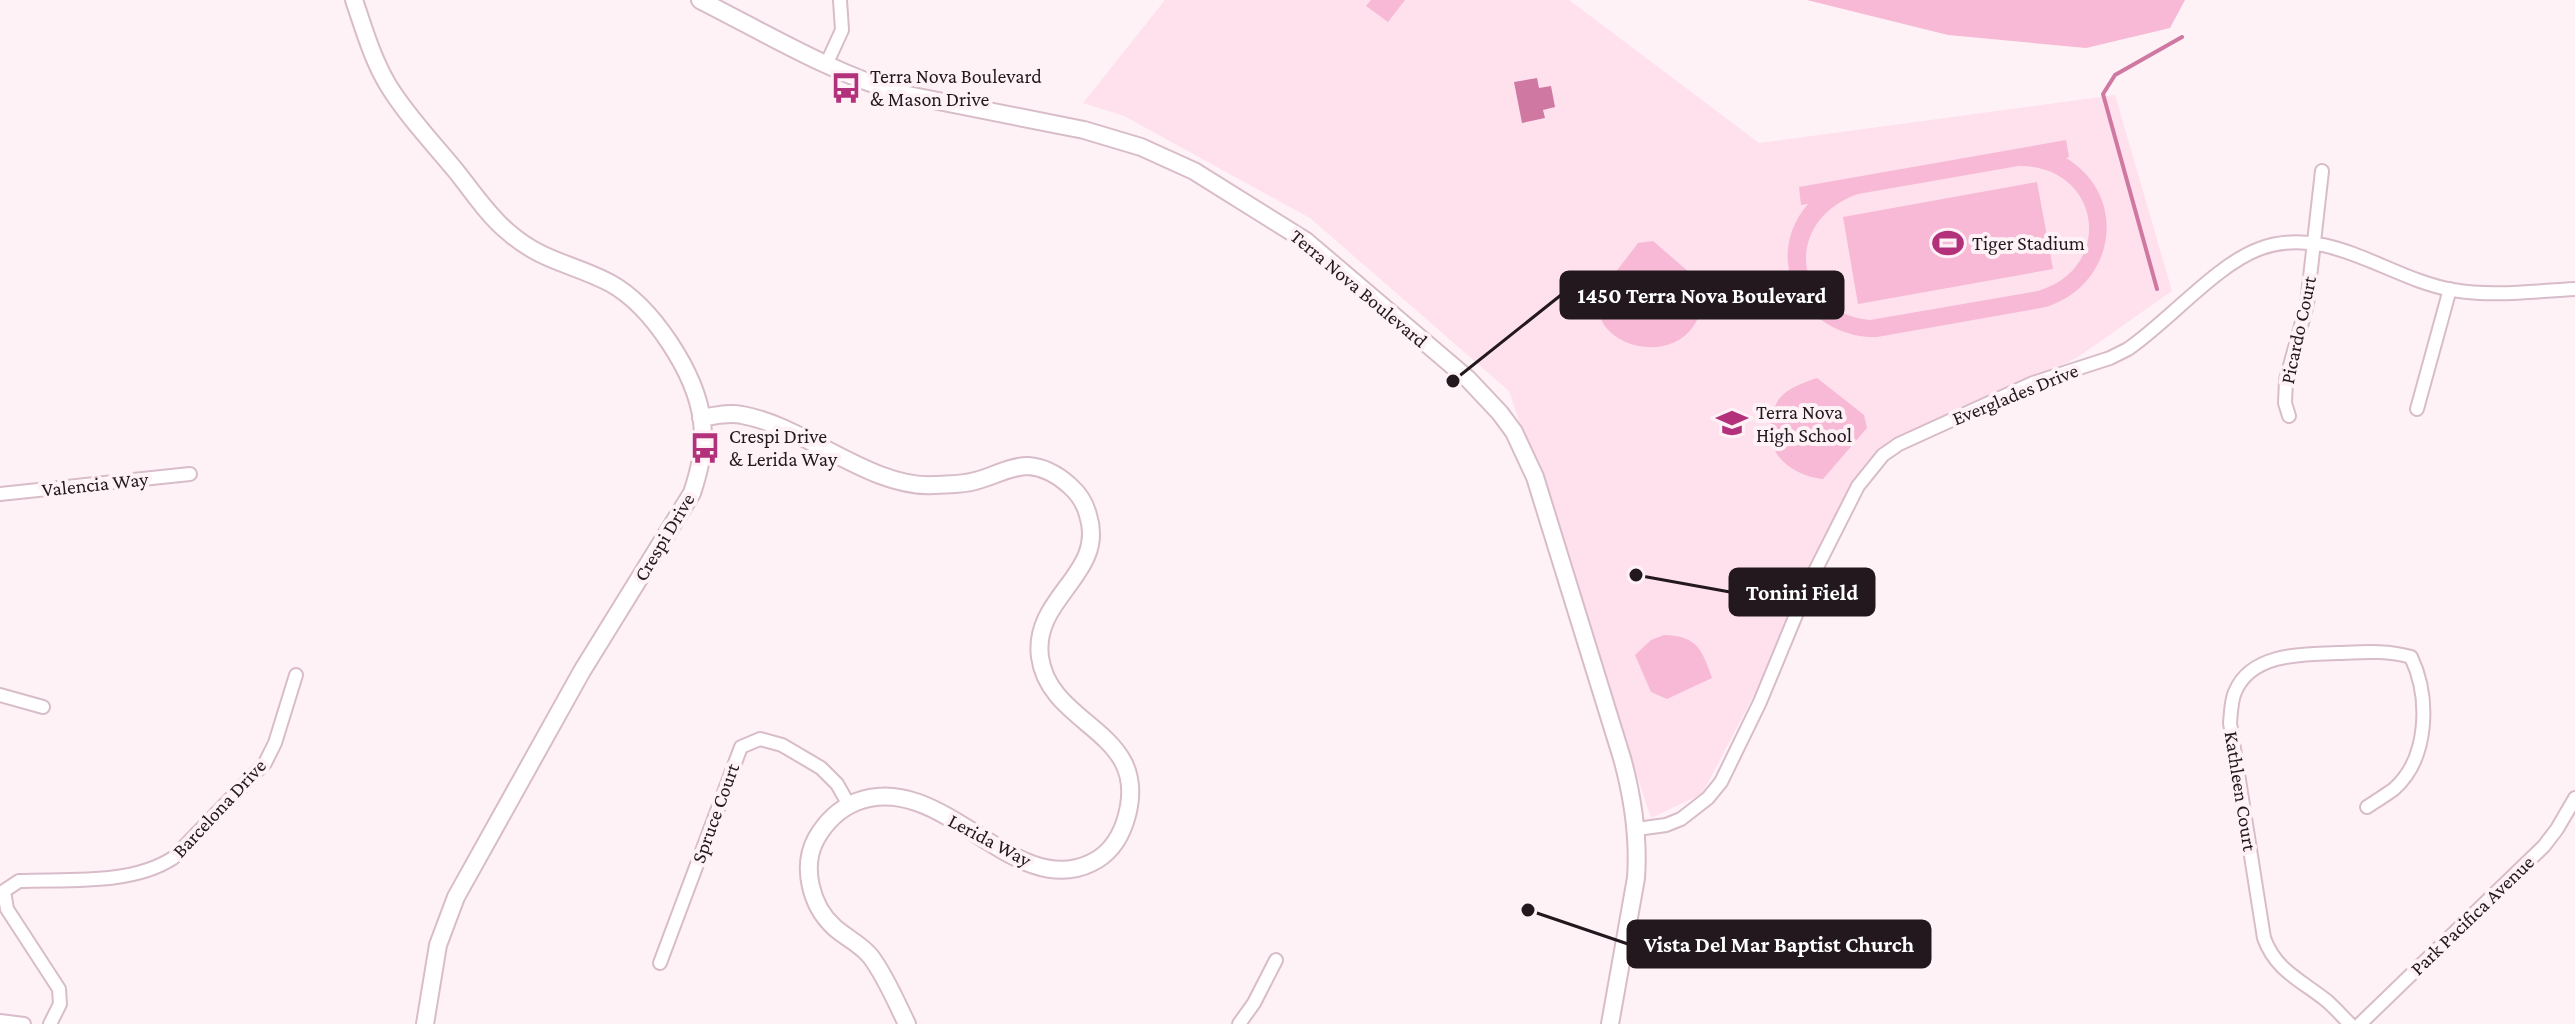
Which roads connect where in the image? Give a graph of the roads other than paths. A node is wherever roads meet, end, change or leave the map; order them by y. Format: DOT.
graph roads {
  1 [pos="354,0"];
  2 [pos="700,0"];
  3 [pos="840,0"];
  4 [pos="826,65"];
  5 [pos="2322,171"];
  6 [pos="2315,244"];
  7 [pos="2450,289"];
  8 [pos="2575,289"];
  9 [pos="2417,409"];
  10 [pos="2289,416"];
  11 [pos="701,418"];
  12 [pos="190,474"];
  13 [pos="0,494"];
  14 [pos="296,675"];
  15 [pos="0,695"];
  16 [pos="43,707"];
  17 [pos="2575,798"];
  18 [pos="849,805"];
  19 [pos="2367,807"];
  20 [pos="1637,829"];
  21 [pos="1276,960"];
  22 [pos="660,963"];
  23 [pos="0,1021"];
  24 [pos="24,1024"];
  25 [pos="50,1024"];
  26 [pos="425,1024"];
  27 [pos="907,1024"];
  28 [pos="1239,1024"];
  29 [pos="1610,1024"];
  30 [pos="2350,1024"];
  31 [pos="2360,1024"];
  1 -- 11 [label="street, Crespi Drive"];
  2 -- 4 [label="street, Terra Nova Boulevard"];
  3 -- 4 [label="street"];
  4 -- 20 [label="street, Terra Nova Boulevard"];
  5 -- 6 [label="street, Picardo Court"];
  6 -- 7 [label="street, Everglades Drive"];
  6 -- 10 [label="street, Picardo Court"];
  6 -- 20 [label="street, Everglades Drive"];
  7 -- 8 [label="street, Everglades Drive"];
  7 -- 9 [label="street"];
  11 -- 18 [label="street, Lerida Way"];
  11 -- 26 [label="street, Crespi Drive"];
  12 -- 13 [label="street, Valencia Way"];
  14 -- 25 [label="street, Barcelona Drive"];
  15 -- 16 [label="street"];
  17 -- 31 [label="street, Park Pacifica Avenue"];
  18 -- 22 [label="street, Spruce Court"];
  18 -- 27 [label="street"];
  19 -- 30 [label="street, Kathleen Court"];
  20 -- 29 [label="street, Terra Nova Boulevard"];
  21 -- 28 [label="street"];
  23 -- 24 [label="street"];
}
